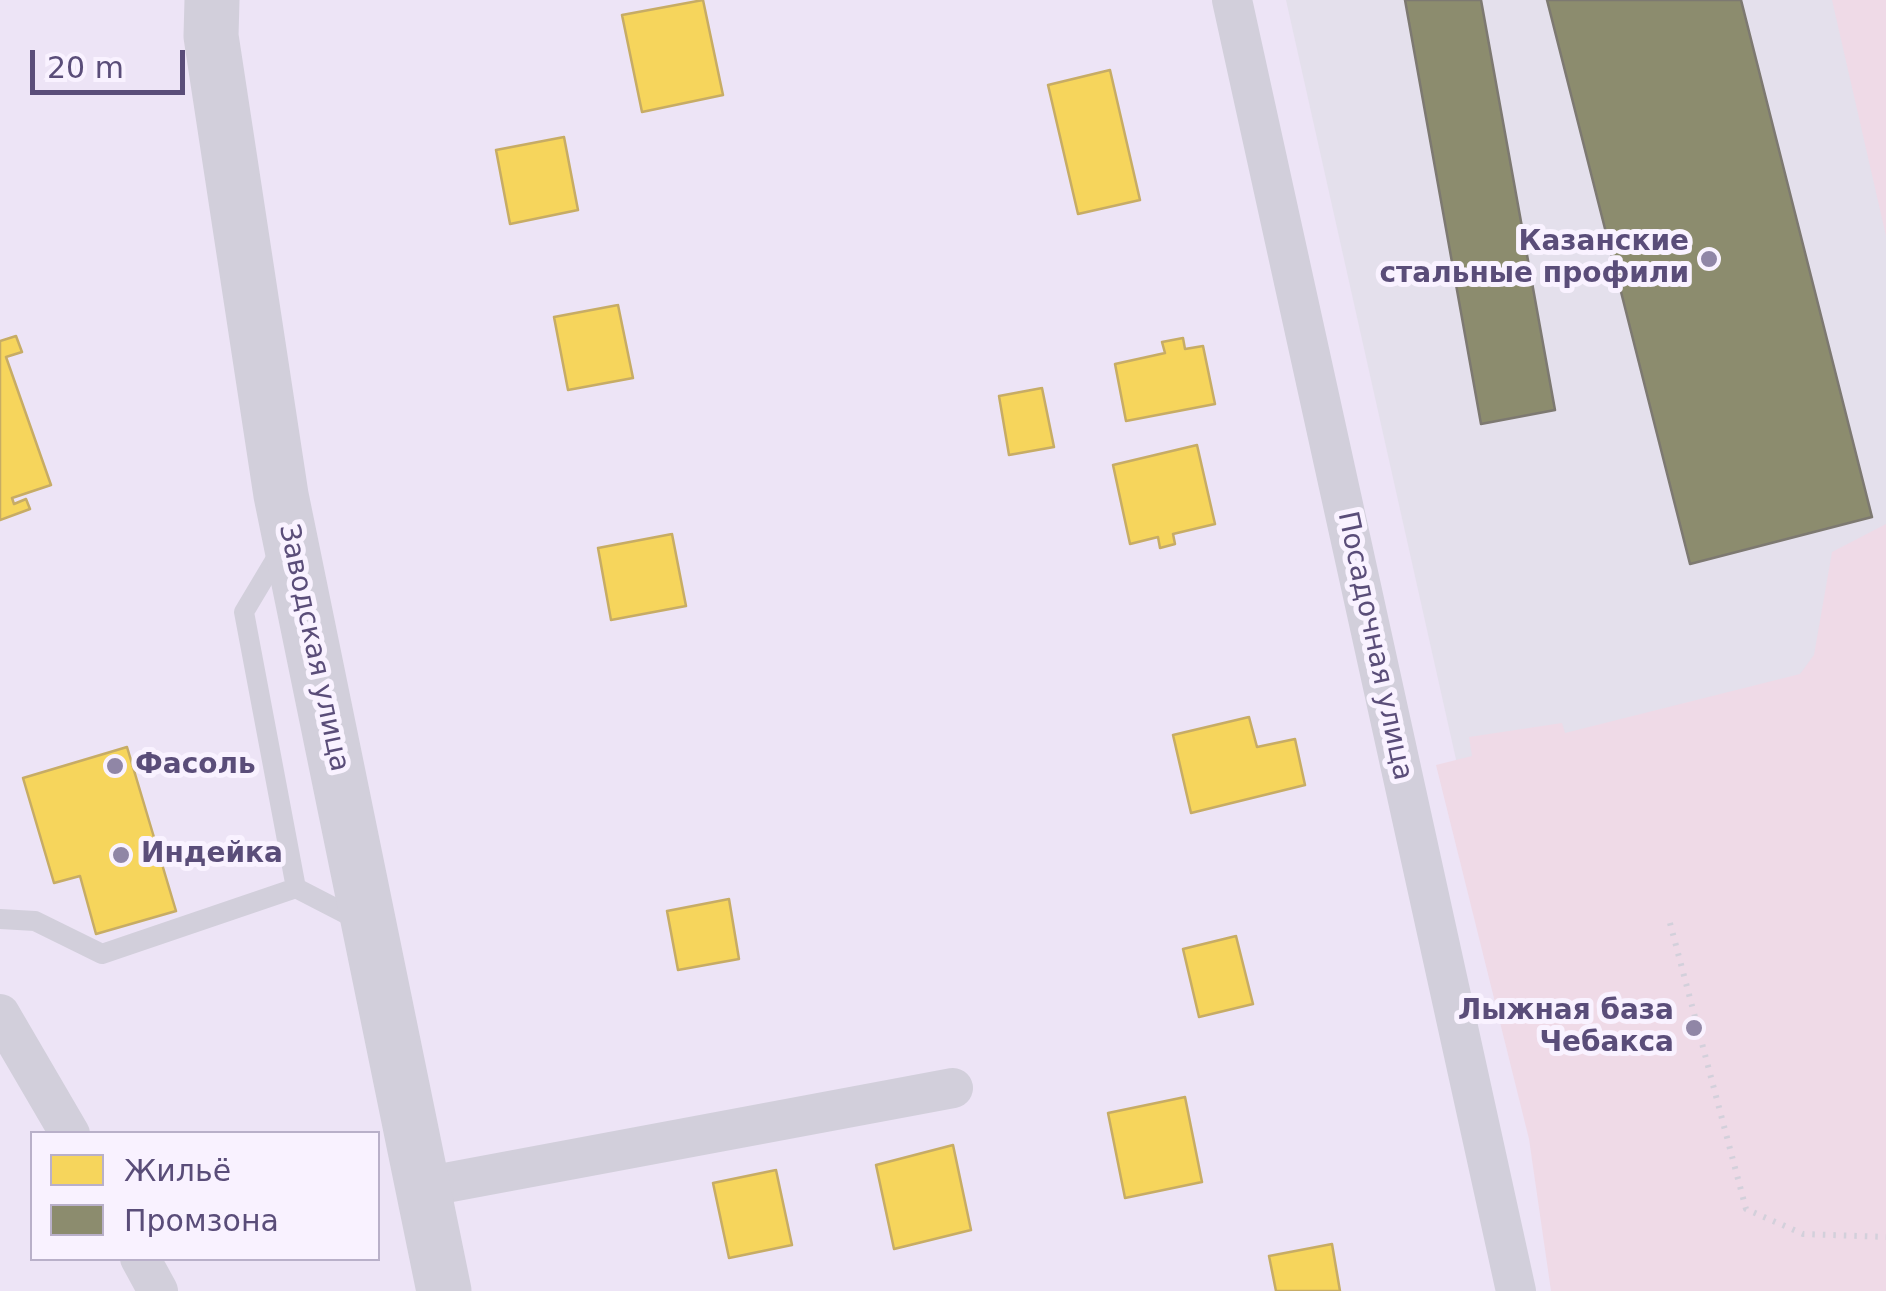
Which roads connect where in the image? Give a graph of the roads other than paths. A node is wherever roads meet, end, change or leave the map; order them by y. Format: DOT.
graph roads {
  1 [pos="212,0"];
  2 [pos="1232,0"];
  3 [pos="290,535"];
  4 [pos="296,888"];
  5 [pos="0,919"];
  6 [pos="372,927"];
  7 [pos="0,1014"];
  8 [pos="953,1088"];
  9 [pos="68,1131"];
  10 [pos="424,1187"];
  11 [pos="142,1261"];
  12 [pos="158,1291"];
  13 [pos="444,1291"];
  14 [pos="1516,1291"];
  1 -- 3 [label="street, Заводская улица"];
  2 -- 14 [label="street, Посадочная улица"];
  3 -- 4 [label="lane"];
  3 -- 6 [label="street, Заводская улица"];
  4 -- 5 [label="lane"];
  4 -- 6 [label="lane"];
  6 -- 10 [label="street, Заводская улица"];
  7 -- 9 [label="street"];
  8 -- 10 [label="street"];
  10 -- 13 [label="street, Заводская улица"];
  11 -- 12 [label="street"];
}
